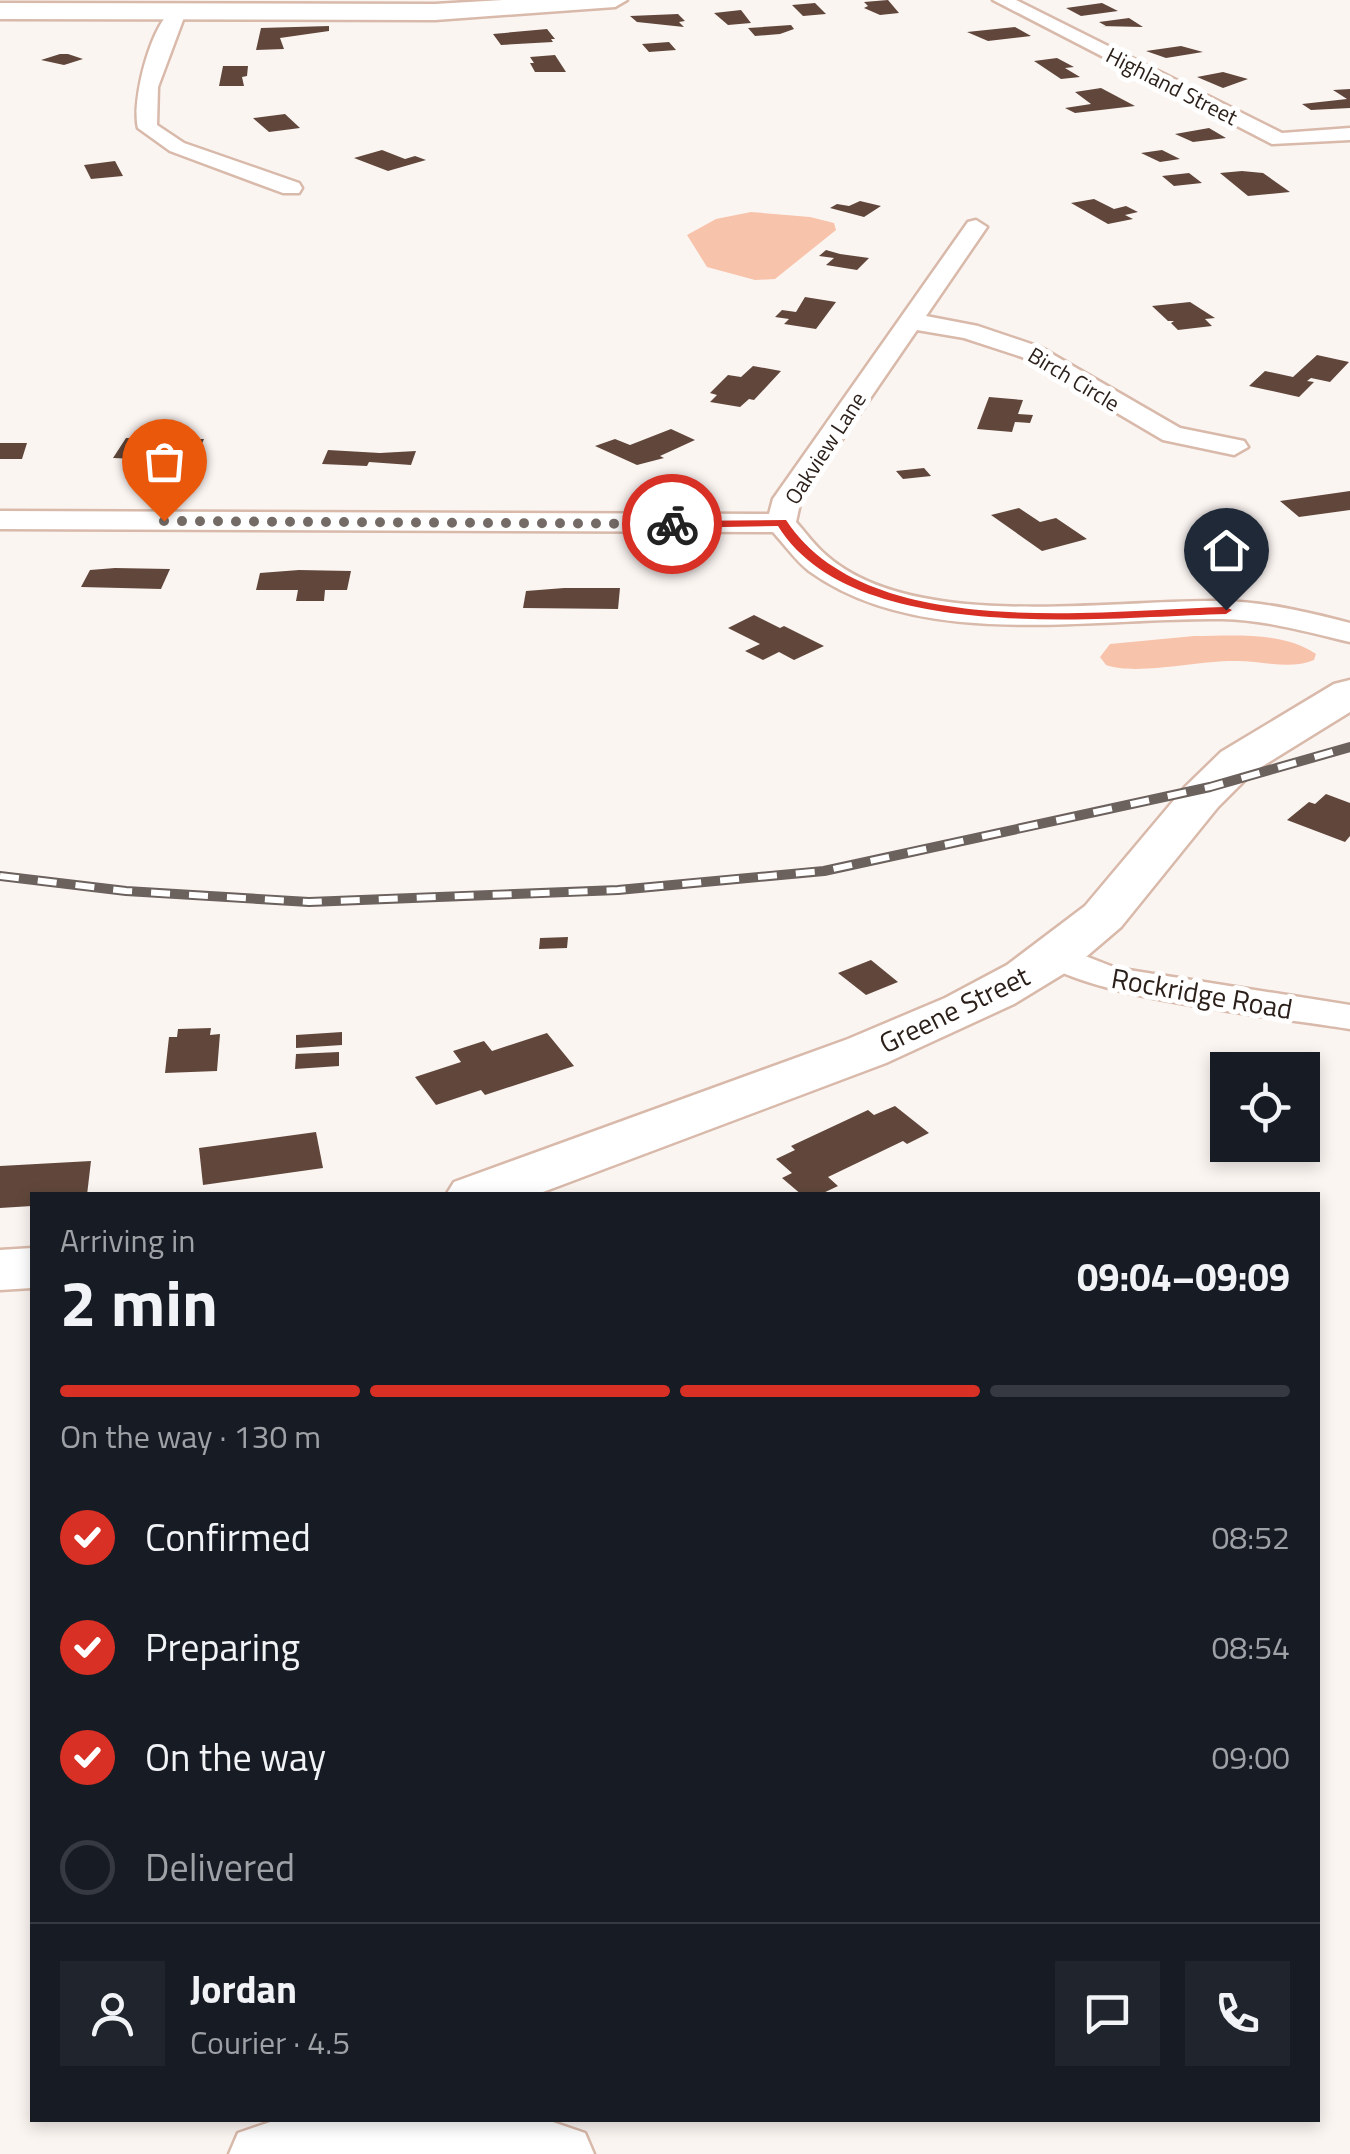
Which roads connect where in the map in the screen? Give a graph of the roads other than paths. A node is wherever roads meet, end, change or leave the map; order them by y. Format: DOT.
graph roads {
  1 [pos="615,0"];
  2 [pos="1002,0"];
  3 [pos="0,11"];
  4 [pos="177,12"];
  5 [pos="1350,134"];
  6 [pos="291,188"];
  7 [pos="976,228"];
  8 [pos="910,321"];
  9 [pos="1234,447"];
  10 [pos="0,520"];
  11 [pos="782,522"];
  12 [pos="1350,633"];
  13 [pos="1350,692"];
  14 [pos="1057,956"];
  15 [pos="1350,1017"];
  16 [pos="484,1192"];
  17 [pos="30,1268"];
  18 [pos="0,1270"];
  19 [pos="260,2154"];
  20 [pos="563,2154"];
  1 -- 4 [label="street"];
  2 -- 5 [label="street, Highland Street"];
  3 -- 4 [label="street"];
  4 -- 6 [label="street"];
  7 -- 8 [label="street, Oakview Lane"];
  8 -- 9 [label="street, Birch Circle"];
  8 -- 11 [label="street, Oakview Lane"];
  10 -- 11 [label="street"];
  11 -- 12 [label="street, Oakview Lane"];
  13 -- 14 [label="street, Greene Street"];
  14 -- 15 [label="street, Rockridge Road"];
  14 -- 16 [label="street, Greene Street"];
  17 -- 18 [label="street"];
  19 -- 20 [label="street"];
}
